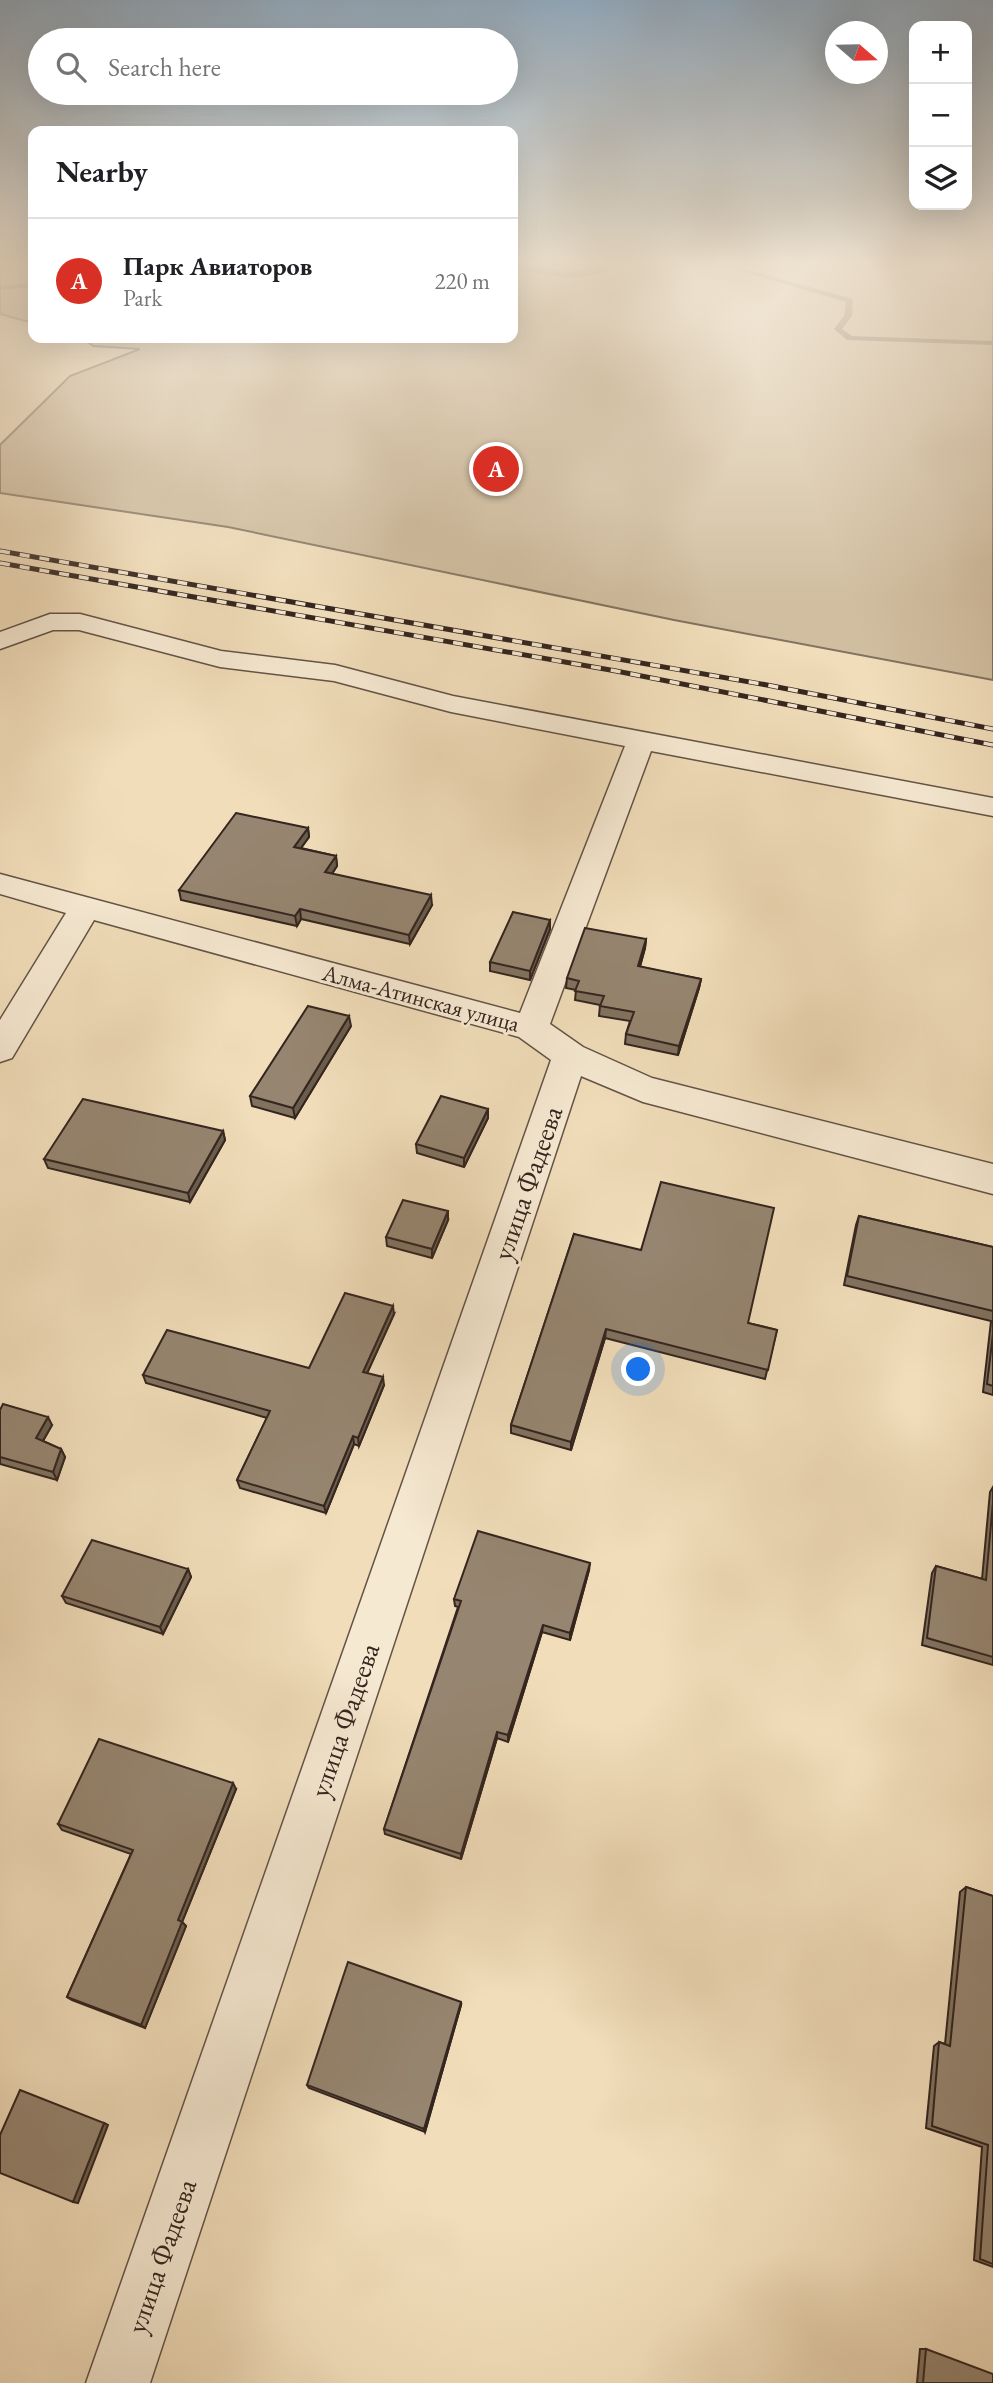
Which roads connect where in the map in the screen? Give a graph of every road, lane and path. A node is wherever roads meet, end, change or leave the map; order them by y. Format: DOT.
graph roads {
  1 [pos="0,640"];
  2 [pos="641,740"];
  3 [pos="993,807"];
  4 [pos="0,884"];
  5 [pos="86,907"];
  6 [pos="531,1028"];
  7 [pos="0,1049"];
  8 [pos="570,1056"];
  9 [pos="993,1179"];
  10 [pos="118,2383"];
  1 -- 2 [label="street"];
  2 -- 3 [label="street"];
  2 -- 6 [label="street"];
  4 -- 5 [label="street, Алма-Атинская улица"];
  5 -- 6 [label="street, Алма-Атинская улица"];
  5 -- 7 [label="street"];
  6 -- 8 [label="street, Алма-Атинская улица"];
  8 -- 9 [label="street, Алма-Атинская улица"];
  8 -- 10 [label="street, улица Фадеева"];
}
